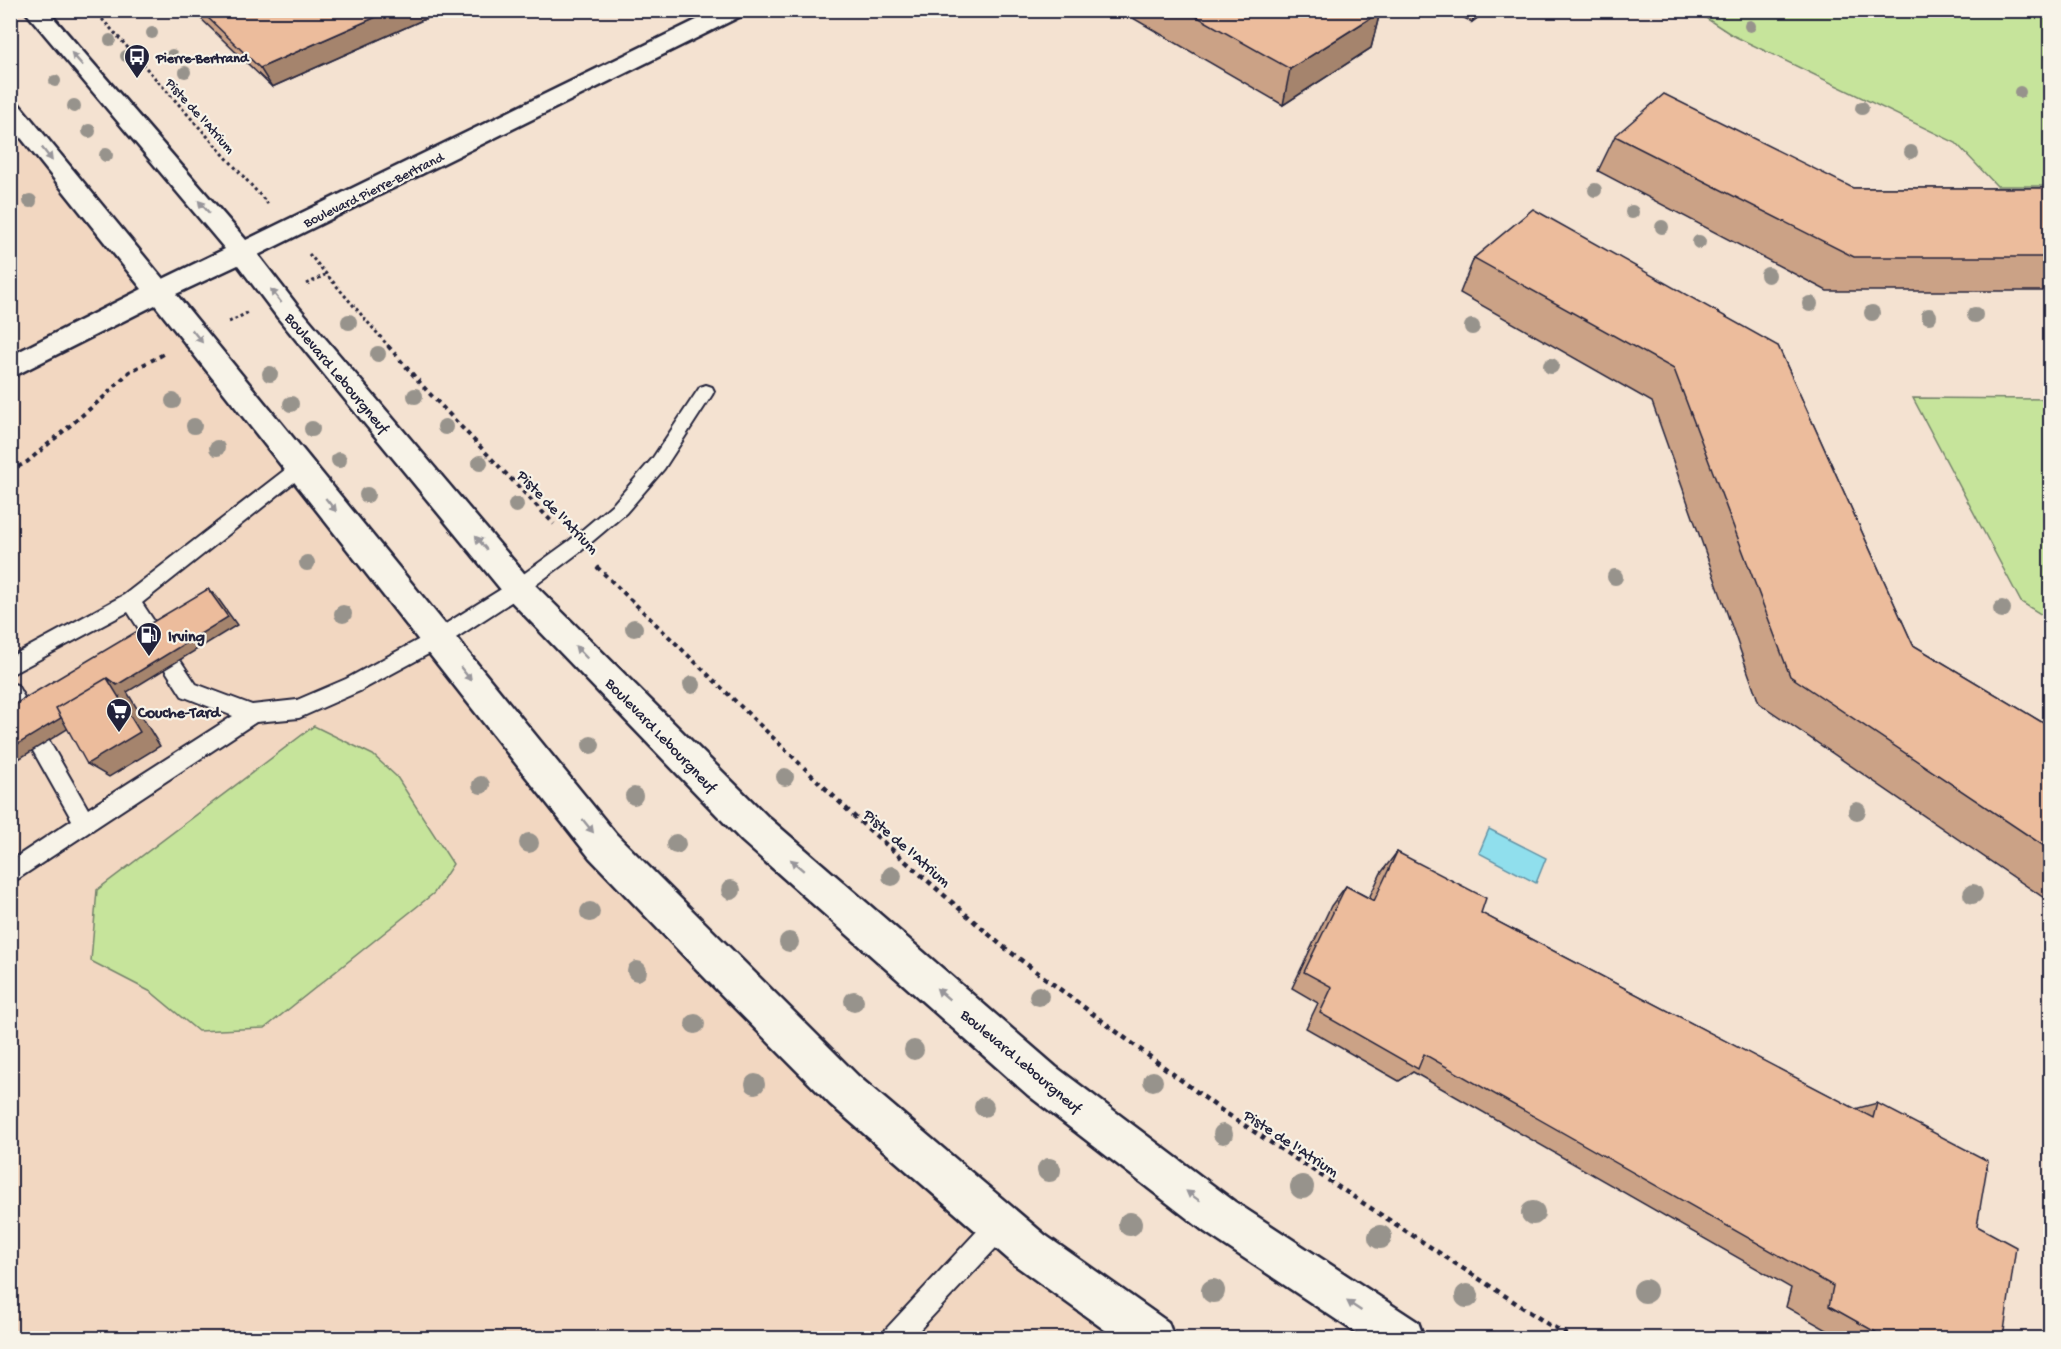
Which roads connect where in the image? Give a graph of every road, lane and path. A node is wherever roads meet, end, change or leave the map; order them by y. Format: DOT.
graph roads {
  1 [pos="35,10"];
  2 [pos="94,10"];
  3 [pos="735,10"];
  4 [pos="10,108"];
  5 [pos="269,206"];
  6 [pos="242,252"];
  7 [pos="318,266"];
  8 [pos="325,274"];
  9 [pos="306,284"];
  10 [pos="160,291"];
  11 [pos="10,368"];
  12 [pos="129,372"];
  13 [pos="706,390"];
  14 [pos="301,467"];
  15 [pos="10,471"];
  16 [pos="575,546"];
  17 [pos="518,588"];
  18 [pos="131,601"];
  19 [pos="438,639"];
  20 [pos="10,667"];
  21 [pos="10,691"];
  22 [pos="252,714"];
  23 [pos="85,823"];
  24 [pos="10,874"];
  25 [pos="1000,1225"];
  26 [pos="895,1338"];
  27 [pos="1152,1338"];
  28 [pos="1402,1338"];
  29 [pos="1574,1338"];
  6 -- 1 [label="main road, Boulevard Lebourgneuf, one-way"];
  2 -- 5 [label="path, Piste de l'Atrium"];
  3 -- 6 [label="main road, Boulevard Pierre-Bertrand"];
  4 -- 10 [label="main road, one-way"];
  6 -- 10 [label="main road, Boulevard Pierre-Bertrand"];
  17 -- 6 [label="main road, Boulevard Lebourgneuf, one-way"];
  7 -- 8 [label="path, Piste de l'Atrium"];
  8 -- 9 [label="path"];
  8 -- 16 [label="path, Piste de l'Atrium"];
  10 -- 11 [label="main road, Boulevard Pierre-Bertrand"];
  10 -- 14 [label="main road, one-way"];
  12 -- 15 [label="path"];
  13 -- 16 [label="lane"];
  14 -- 18 [label="lane"];
  14 -- 19 [label="main road, one-way"];
  16 -- 17 [label="lane"];
  16 -- 29 [label="path, Piste de l'Atrium"];
  17 -- 19 [label="lane"];
  28 -- 17 [label="main road, Boulevard Lebourgneuf, one-way"];
  18 -- 20 [label="lane"];
  18 -- 22 [label="lane"];
  19 -- 22 [label="lane"];
  19 -- 25 [label="main road, one-way"];
  21 -- 23 [label="lane"];
  22 -- 23 [label="lane"];
  23 -- 24 [label="lane"];
  25 -- 26 [label="lane"];
  25 -- 27 [label="main road"];
}
